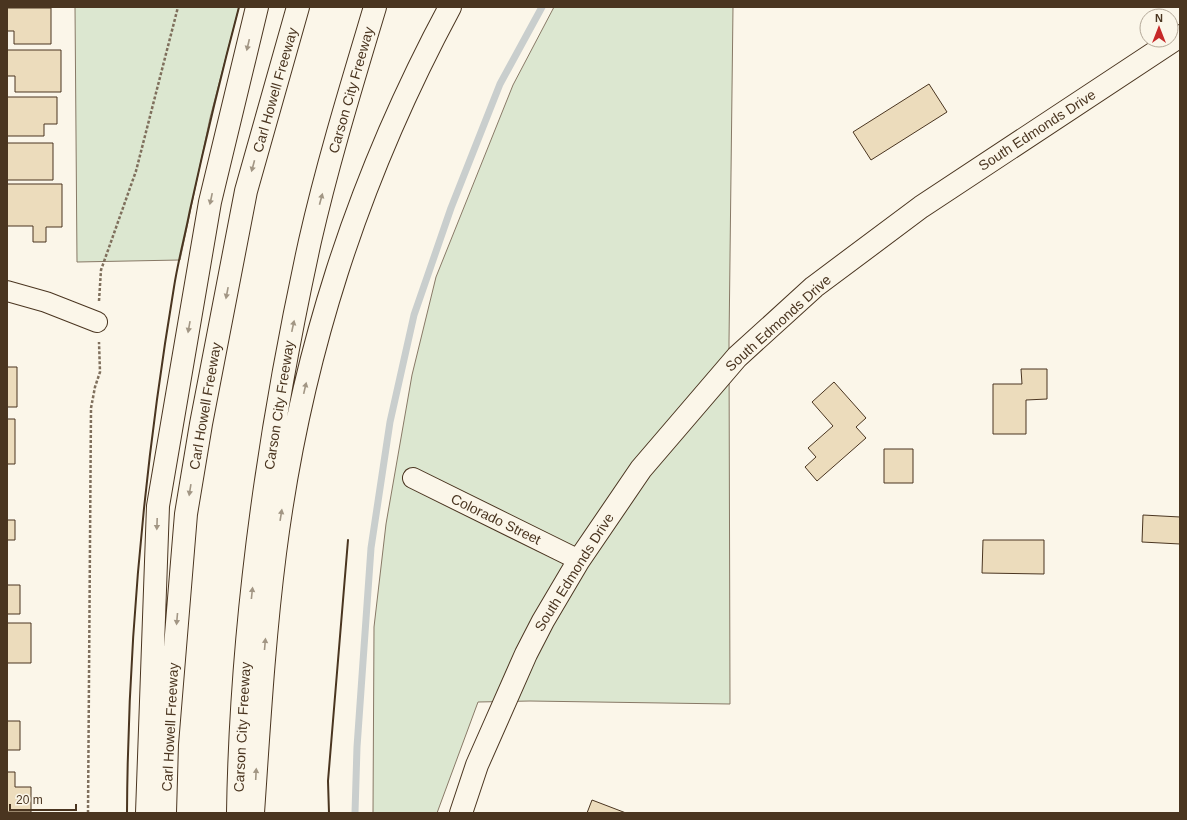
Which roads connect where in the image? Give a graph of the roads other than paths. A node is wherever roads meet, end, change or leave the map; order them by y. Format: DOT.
graph roads {
  1 [pos="257,7"];
  2 [pos="298,7"];
  3 [pos="375,7"];
  4 [pos="450,7"];
  5 [pos="1180,36"];
  6 [pos="7,291"];
  7 [pos="97,322"];
  8 [pos="413,478"];
  9 [pos="579,560"];
  10 [pos="147,813"];
  11 [pos="165,813"];
  12 [pos="238,813"];
  13 [pos="254,813"];
  14 [pos="461,813"];
  1 -- 10 [label="main road, one-way"];
  2 -- 11 [label="main road, Carl Howell Freeway, one-way"];
  12 -- 3 [label="main road, Carson City Freeway, one-way"];
  13 -- 4 [label="main road, one-way"];
  5 -- 9 [label="main road, South Edmonds Drive"];
  6 -- 7 [label="street"];
  8 -- 9 [label="street, Colorado Street"];
  9 -- 14 [label="main road, South Edmonds Drive"];
}
